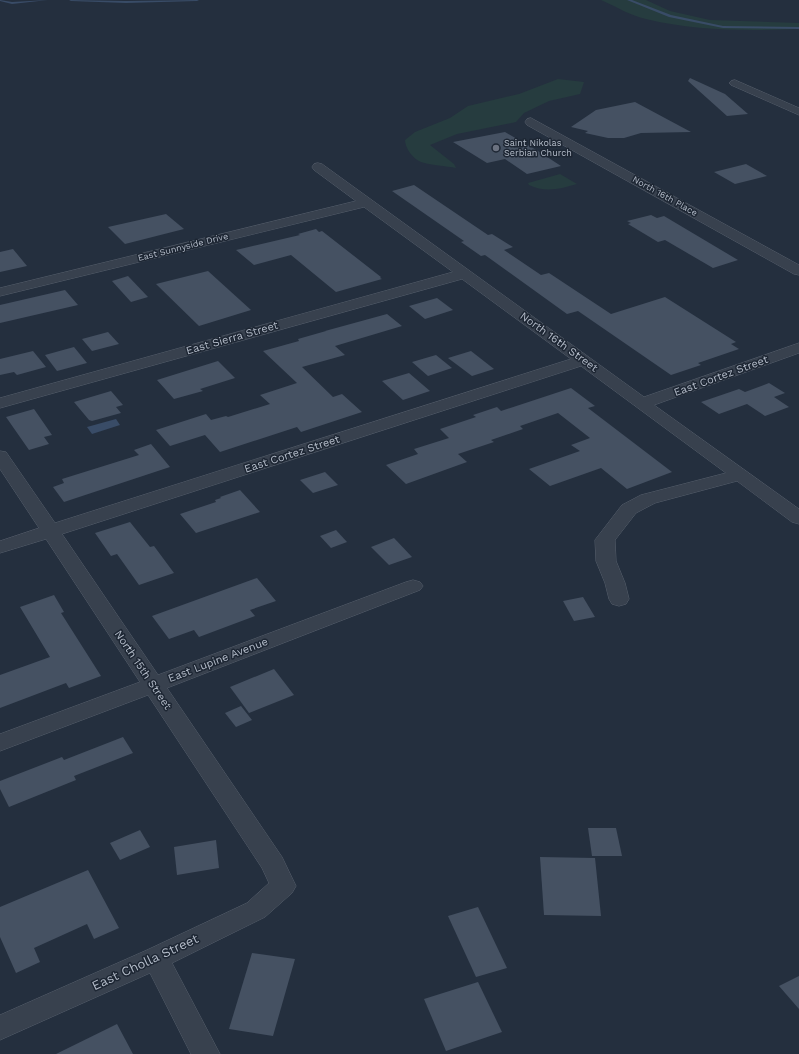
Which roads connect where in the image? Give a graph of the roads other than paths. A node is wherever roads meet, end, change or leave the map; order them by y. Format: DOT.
graph roads {
  1 [pos="735,83"];
  2 [pos="799,112"];
  3 [pos="531,122"];
  4 [pos="318,167"];
  5 [pos="366,202"];
  6 [pos="799,272"];
  7 [pos="464,274"];
  8 [pos="0,292"];
  9 [pos="799,348"];
  10 [pos="584,360"];
  11 [pos="0,403"];
  12 [pos="643,403"];
  13 [pos="0,456"];
  14 [pos="740,475"];
  15 [pos="799,518"];
  16 [pos="50,531"];
  17 [pos="0,547"];
  18 [pos="413,586"];
  19 [pos="619,599"];
  20 [pos="153,685"];
  21 [pos="0,743"];
  22 [pos="283,886"];
  23 [pos="156,958"];
  24 [pos="0,1028"];
  25 [pos="206,1054"];
  1 -- 2 [label="street"];
  3 -- 6 [label="street, North 16th Place"];
  4 -- 5 [label="street, North 16th Street"];
  5 -- 7 [label="street, North 16th Street"];
  5 -- 8 [label="street, East Sunnyside Drive"];
  7 -- 10 [label="street, North 16th Street"];
  7 -- 11 [label="street, East Sierra Street"];
  9 -- 12 [label="street, East Cortez Street"];
  10 -- 12 [label="street, North 16th Street"];
  10 -- 16 [label="street, East Cortez Street"];
  12 -- 14 [label="street, North 16th Street"];
  13 -- 16 [label="street, North 15th Street"];
  14 -- 15 [label="street, North 16th Street"];
  14 -- 19 [label="street"];
  16 -- 17 [label="street, East Cortez Street"];
  16 -- 20 [label="street, North 15th Street"];
  18 -- 20 [label="street, East Lupine Avenue"];
  20 -- 21 [label="street, East Lupine Avenue"];
  20 -- 22 [label="street, North 15th Street"];
  22 -- 23 [label="street, East Cholla Street"];
  23 -- 24 [label="street, East Cholla Street"];
  23 -- 25 [label="street"];
}
